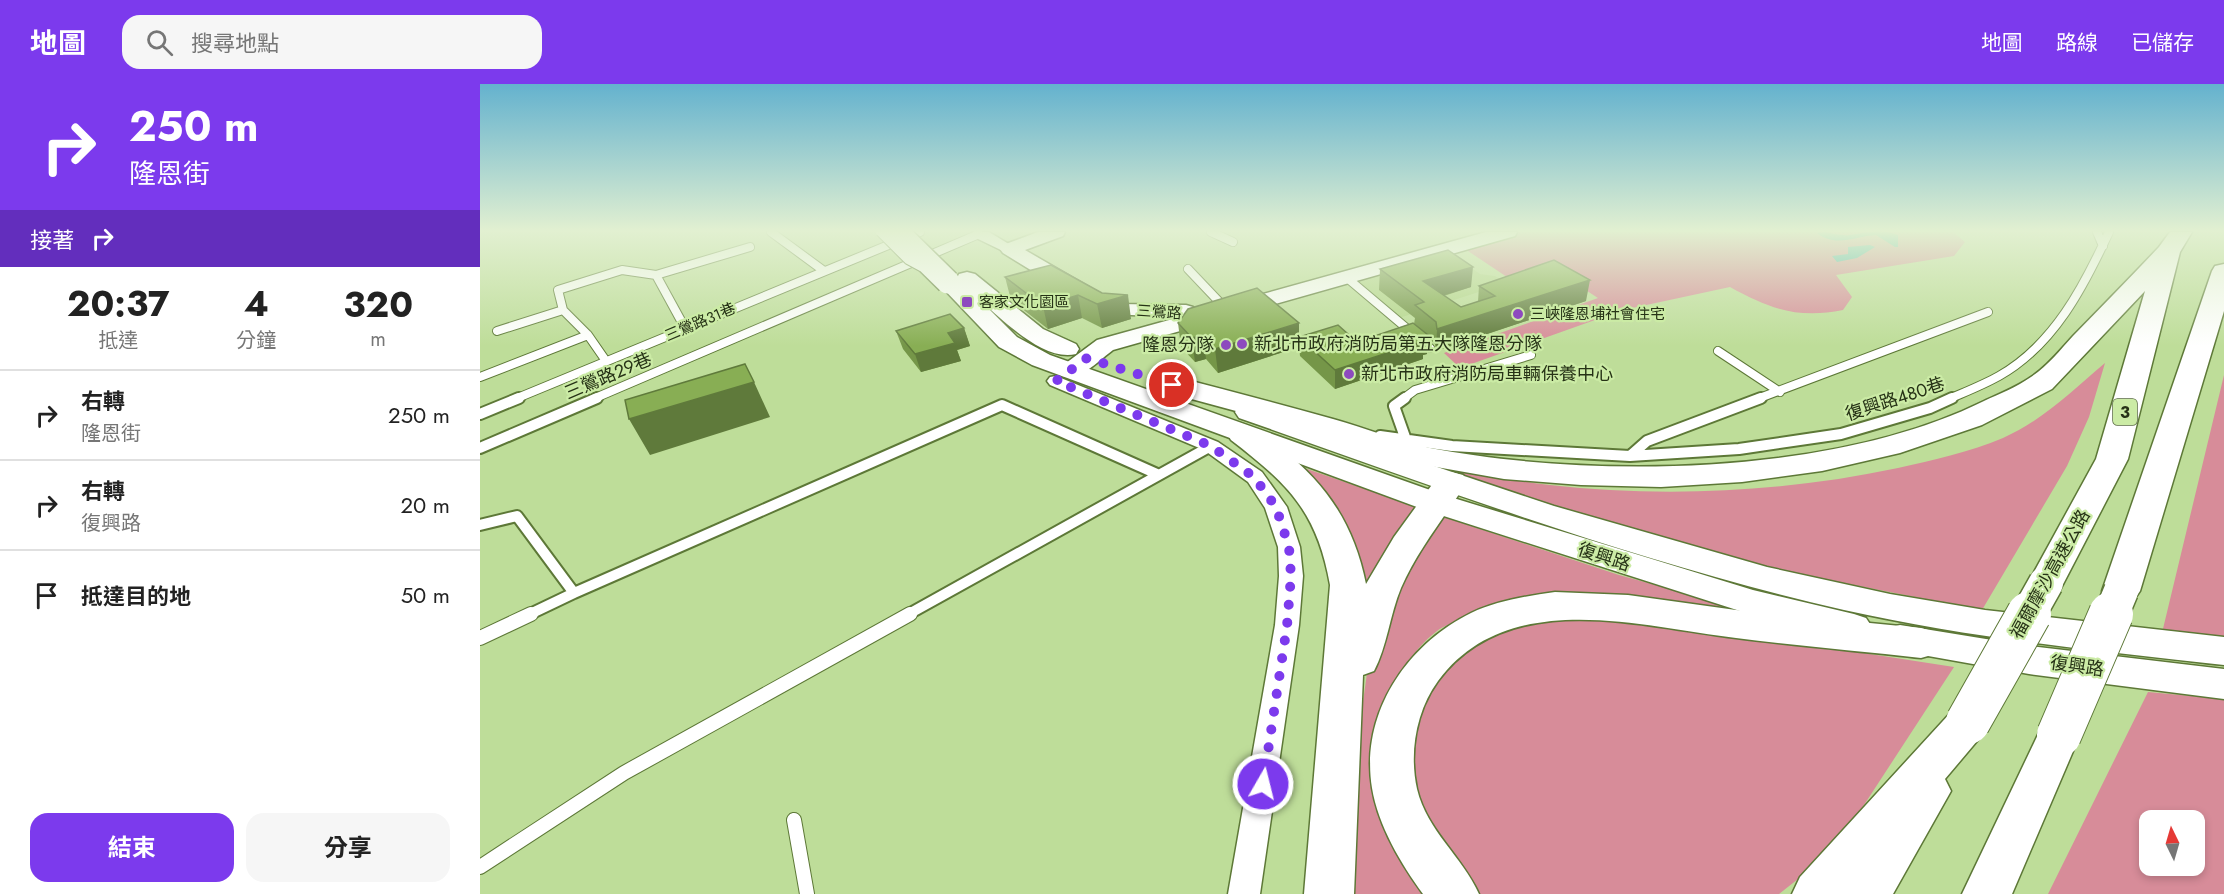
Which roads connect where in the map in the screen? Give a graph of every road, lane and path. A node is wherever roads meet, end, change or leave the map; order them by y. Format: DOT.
graph roads {
  1 [pos="673,270"];
  2 [pos="827,270"];
  3 [pos="895,270"];
  4 [pos="932,270"];
  5 [pos="943,270"];
  6 [pos="948,270"];
  7 [pos="1045,270"];
  8 [pos="1189,270"];
  9 [pos="1372,270"];
  10 [pos="2091,270"];
  11 [pos="2149,270"];
  12 [pos="2167,270"];
  13 [pos="824,271"];
  14 [pos="2224,272"];
  15 [pos="656,275"];
  16 [pos="1346,277"];
  17 [pos="956,280"];
  18 [pos="1226,309"];
  19 [pos="563,310"];
  20 [pos="1988,312"];
  21 [pos="1193,318"];
  22 [pos="686,328"];
  23 [pos="497,331"];
  24 [pos="588,335"];
  25 [pos="1430,348"];
  26 [pos="1718,351"];
  27 [pos="1531,355"];
  28 [pos="606,361"];
  29 [pos="1071,370"];
  30 [pos="480,376"];
  31 [pos="1172,385"];
  32 [pos="1780,392"];
  33 [pos="480,414"];
  34 [pos="1327,427"];
  35 [pos="1226,440"];
  36 [pos="1406,440"];
  37 [pos="480,448"];
  38 [pos="1630,456"];
  39 [pos="1157,474"];
  40 [pos="1444,492"];
  41 [pos="480,525"];
  42 [pos="574,593"];
  43 [pos="480,638"];
  44 [pos="1921,643"];
  45 [pos="2224,651"];
  46 [pos="2224,684"];
  47 [pos="1968,722"];
  48 [pos="794,820"];
  49 [pos="1334,837"];
  50 [pos="480,867"];
  51 [pos="807,894"];
  52 [pos="1244,894"];
  53 [pos="1329,894"];
  54 [pos="1454,894"];
  55 [pos="1818,894"];
  56 [pos="1866,894"];
  57 [pos="1987,894"];
  1 -- 15 [label="lane"];
  2 -- 13 [label="lane, 三鶯路31巷"];
  3 -- 37 [label="lane, 三鶯路29巷"];
  4 -- 17 [label="lane, bridge"];
  5 -- 17 [label="main road, bridge"];
  6 -- 17 [label="main road"];
  7 -- 21 [label="street, 三鶯路"];
  8 -- 18 [label="lane"];
  9 -- 16 [label="street"];
  10 -- 38 [label="lane, 復興路480巷"];
  11 -- 34 [label="highway"];
  12 -- 47 [label="highway, 福爾摩沙高速公路 / 3, bridge"];
  13 -- 22 [label="lane, 三鶯路31巷"];
  14 -- 57 [label="highway, bridge"];
  15 -- 19 [label="lane"];
  15 -- 22 [label="lane"];
  16 -- 18 [label="street"];
  16 -- 25 [label="lane"];
  17 -- 29 [label="main road, 復興路"];
  17 -- 29 [label="main road"];
  18 -- 21 [label="street"];
  19 -- 23 [label="lane"];
  19 -- 24 [label="lane"];
  20 -- 32 [label="lane"];
  21 -- 29 [label="street"];
  22 -- 28 [label="lane, 三鶯路31巷"];
  24 -- 28 [label="lane"];
  24 -- 30 [label="lane"];
  26 -- 32 [label="lane"];
  27 -- 36 [label="lane"];
  28 -- 33 [label="lane, 三鶯路31巷"];
  29 -- 31 [label="main road, 復興路"];
  29 -- 35 [label="main road, 復興路"];
  31 -- 34 [label="highway"];
  31 -- 40 [label="main road, 復興路"];
  32 -- 38 [label="lane"];
  34 -- 36 [label="lane, 復興路480巷"];
  35 -- 39 [label="lane"];
  35 -- 40 [label="main road, 復興路"];
  35 -- 49 [label="highway"];
  35 -- 52 [label="street"];
  36 -- 38 [label="lane, 復興路480巷"];
  39 -- 42 [label="lane"];
  39 -- 50 [label="lane"];
  40 -- 44 [label="main road, 復興路"];
  40 -- 45 [label="main road, 復興路"];
  40 -- 49 [label="highway"];
  41 -- 42 [label="lane"];
  42 -- 43 [label="lane"];
  44 -- 46 [label="main road, 復興路"];
  44 -- 54 [label="highway"];
  47 -- 55 [label="highway"];
  47 -- 56 [label="highway, 福爾摩沙高速公路 / 3"];
  48 -- 51 [label="lane"];
  49 -- 53 [label="highway"];
}
